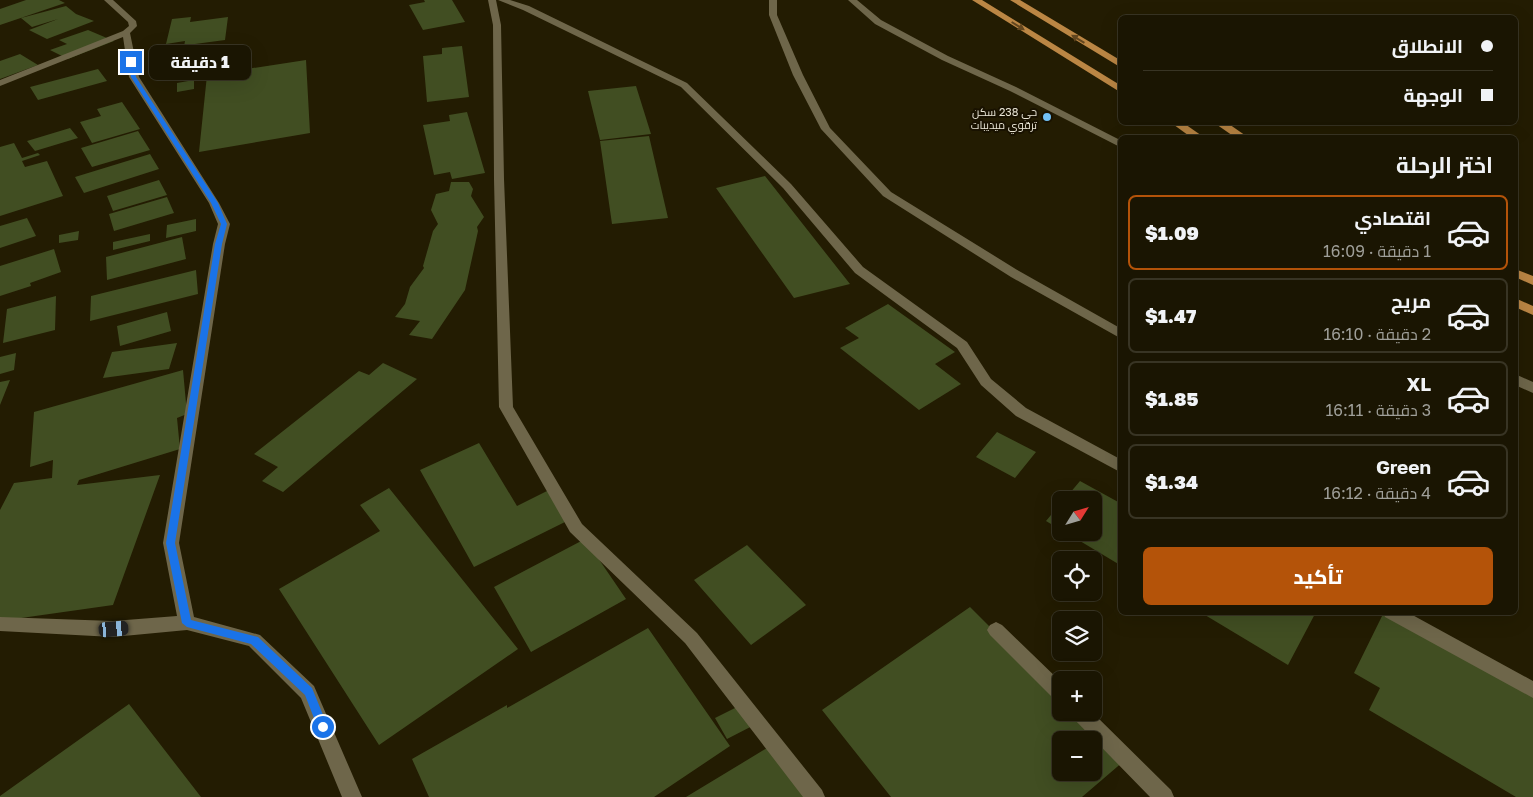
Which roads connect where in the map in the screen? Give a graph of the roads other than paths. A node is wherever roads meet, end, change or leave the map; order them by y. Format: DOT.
graph roads {
  1 [pos="108,0"];
  2 [pos="492,0"];
  3 [pos="502,0"];
  4 [pos="773,0"];
  5 [pos="852,0"];
  6 [pos="976,0"];
  7 [pos="1014,0"];
  8 [pos="126,33"];
  9 [pos="1118,63"];
  10 [pos="0,83"];
  11 [pos="1118,88"];
  12 [pos="1180,125"];
  13 [pos="1223,125"];
  14 [pos="1195,135"];
  15 [pos="1239,135"];
  16 [pos="1118,143"];
  17 [pos="1518,274"];
  18 [pos="1533,281"];
  19 [pos="1518,304"];
  20 [pos="1533,311"];
  21 [pos="1118,333"];
  22 [pos="1518,380"];
  23 [pos="1533,388"];
  24 [pos="1118,465"];
  25 [pos="1396,615"];
  26 [pos="187,623"];
  27 [pos="0,624"];
  28 [pos="996,630"];
  29 [pos="1052,685"];
  30 [pos="1533,690"];
  31 [pos="1088,721"];
  32 [pos="352,797"];
  33 [pos="815,797"];
  34 [pos="1164,797"];
  1 -- 8 [label="street"];
  2 -- 33 [label="street"];
  3 -- 24 [label="street"];
  4 -- 21 [label="street"];
  5 -- 16 [label="street"];
  6 -- 11 [label="main road, one-way"];
  9 -- 7 [label="main road, one-way"];
  8 -- 10 [label="street"];
  8 -- 26 [label="street"];
  12 -- 14 [label="main road"];
  13 -- 15 [label="main road"];
  17 -- 18 [label="main road"];
  19 -- 20 [label="main road"];
  22 -- 23 [label="street"];
  25 -- 30 [label="street"];
  26 -- 27 [label="street"];
  26 -- 32 [label="street"];
  28 -- 29 [label="street"];
  31 -- 34 [label="street"];
}
